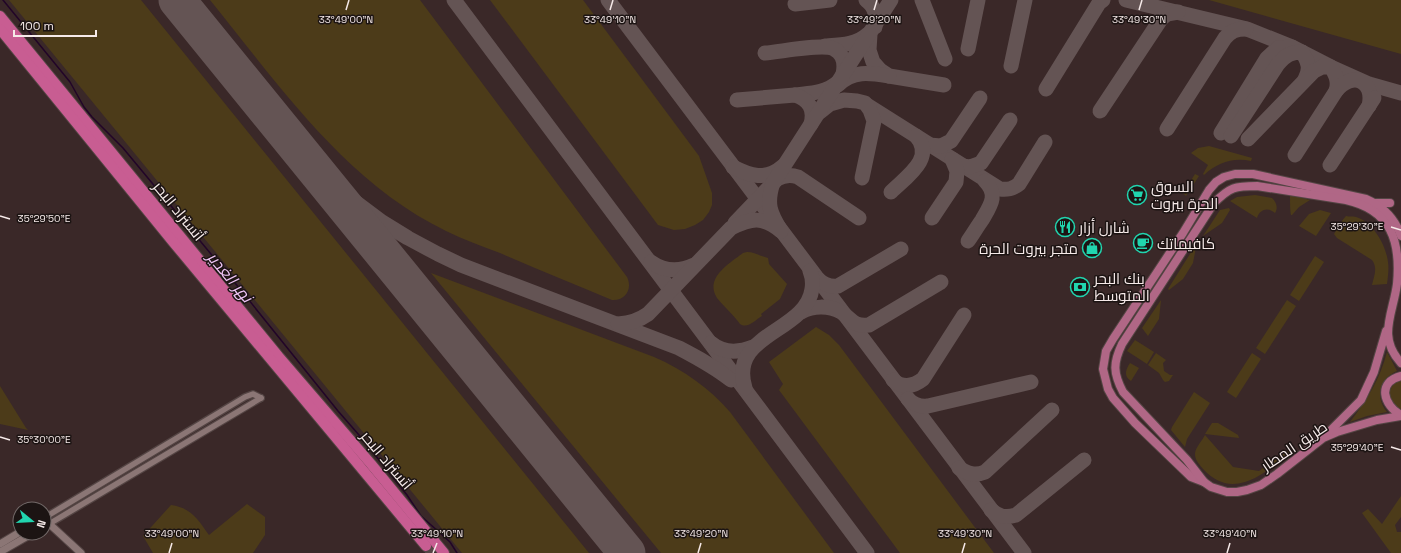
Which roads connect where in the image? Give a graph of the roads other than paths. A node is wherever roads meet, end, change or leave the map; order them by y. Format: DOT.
graph roads {
  1 [pos="0,16"];
  2 [pos="0,29"];
  3 [pos="1374,202"];
  4 [pos="1390,203"];
  5 [pos="1401,236"];
  6 [pos="1401,274"];
  7 [pos="1396,284"];
  8 [pos="1388,326"];
  9 [pos="1401,363"];
  10 [pos="1401,376"];
  11 [pos="215,415"];
  12 [pos="1401,416"];
  13 [pos="205,421"];
  14 [pos="218,422"];
  15 [pos="208,428"];
  16 [pos="1323,438"];
  17 [pos="129,466"];
  18 [pos="133,473"];
  19 [pos="1204,482"];
  20 [pos="52,517"];
  21 [pos="52,518"];
  22 [pos="52,528"];
  23 [pos="12,537"];
  24 [pos="19,541"];
  25 [pos="0,544"];
  26 [pos="426,546"];
  27 [pos="0,552"];
  28 [pos="81,553"];
  29 [pos="444,553"];
  1 -- 29 [label="highway, أتستراد البحر"];
  2 -- 26 [label="highway, أتستراد البحر"];
  3 -- 4 [label="main road"];
  3 -- 5 [label="main road"];
  3 -- 19 [label="main road, طريق المطار"];
  6 -- 7 [label="main road"];
  7 -- 8 [label="main road"];
  7 -- 19 [label="main road"];
  8 -- 9 [label="main road"];
  8 -- 16 [label="main road"];
  10 -- 12 [label="main road"];
  11 -- 13 [label="street"];
  11 -- 14 [label="street"];
  11 -- 14 [label="street"];
  12 -- 16 [label="main road, طريق المطار"];
  13 -- 15 [label="street"];
  13 -- 17 [label="street"];
  14 -- 15 [label="street"];
  15 -- 18 [label="street"];
  16 -- 19 [label="main road, طريق المطار"];
  17 -- 18 [label="street"];
  17 -- 20 [label="street"];
  18 -- 21 [label="street"];
  22 -- 28 [label="street"];
  23 -- 25 [label="street"];
  24 -- 27 [label="street"];
}
